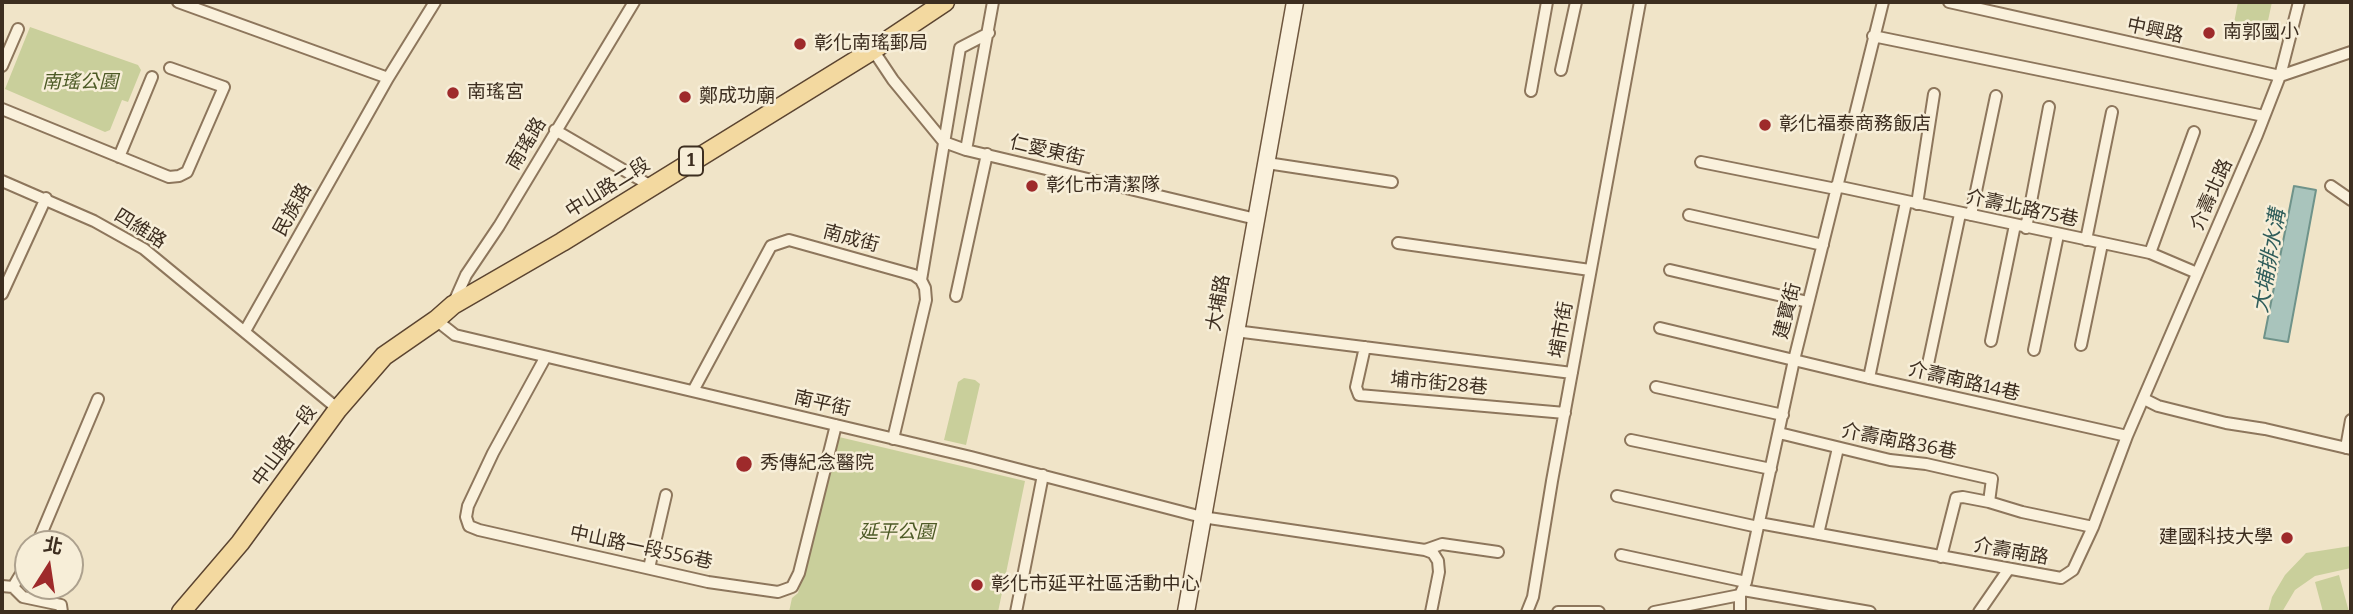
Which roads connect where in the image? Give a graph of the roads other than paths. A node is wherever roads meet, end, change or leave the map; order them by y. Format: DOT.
graph roads {
  1 [pos="178,2"];
  2 [pos="435,2"];
  3 [pos="634,2"];
  4 [pos="945,2"];
  5 [pos="993,2"];
  6 [pos="1295,2"];
  7 [pos="1547,2"];
  8 [pos="1576,2"];
  9 [pos="1640,2"];
  10 [pos="1883,2"];
  11 [pos="1949,2"];
  12 [pos="2299,2"];
  13 [pos="18,29"];
  14 [pos="989,33"];
  15 [pos="1873,36"];
  16 [pos="873,50"];
  17 [pos="2351,52"];
  18 [pos="2,66"];
  19 [pos="170,68"];
  20 [pos="1562,71"];
  21 [pos="2280,76"];
  22 [pos="152,77"];
  23 [pos="388,78"];
  24 [pos="1531,91"];
  25 [pos="1934,94"];
  26 [pos="1996,96"];
  27 [pos="2049,107"];
  28 [pos="2,109"];
  29 [pos="2112,112"];
  30 [pos="2264,116"];
  31 [pos="555,130"];
  32 [pos="2194,132"];
  33 [pos="944,142"];
  34 [pos="967,150"];
  35 [pos="987,154"];
  36 [pos="119,157"];
  37 [pos="1701,162"];
  38 [pos="1267,163"];
  39 [pos="2,181"];
  40 [pos="1392,182"];
  41 [pos="651,186"];
  42 [pos="2331,186"];
  43 [pos="1836,188"];
  44 [pos="46,198"];
  45 [pos="2351,200"];
  46 [pos="1912,203"];
  47 [pos="1966,214"];
  48 [pos="1689,215"];
  49 [pos="1256,219"];
  50 [pos="2020,227"];
  51 [pos="2058,235"];
  52 [pos="2086,240"];
  53 [pos="1398,243"];
  54 [pos="2102,244"];
  55 [pos="1823,245"];
  56 [pos="2150,253"];
  57 [pos="1590,270"];
  58 [pos="1670,270"];
  59 [pos="2197,273"];
  60 [pos="921,280"];
  61 [pos="2,294"];
  62 [pos="956,296"];
  63 [pos="1808,302"];
  64 [pos="453,305"];
  65 [pos="436,320"];
  66 [pos="1660,328"];
  67 [pos="245,331"];
  68 [pos="1235,331"];
  69 [pos="1991,341"];
  70 [pos="2081,345"];
  71 [pos="1365,347"];
  72 [pos="2034,350"];
  73 [pos="545,358"];
  74 [pos="1794,360"];
  75 [pos="1928,364"];
  76 [pos="1572,373"];
  77 [pos="1869,378"];
  78 [pos="1656,387"];
  79 [pos="693,391"];
  80 [pos="2144,399"];
  81 [pos="98,400"];
  82 [pos="338,409"];
  83 [pos="1565,413"];
  84 [pos="1783,415"];
  85 [pos="2351,420"];
  86 [pos="836,425"];
  87 [pos="1779,433"];
  88 [pos="2127,436"];
  89 [pos="893,439"];
  90 [pos="1631,440"];
  91 [pos="1838,449"];
  92 [pos="2348,449"];
  93 [pos="1771,469"];
  94 [pos="1042,475"];
  95 [pos="666,495"];
  96 [pos="1617,496"];
  97 [pos="1989,502"];
  98 [pos="1202,517"];
  99 [pos="1759,525"];
  100 [pos="2093,527"];
  101 [pos="43,530"];
  102 [pos="1818,534"];
  103 [pos="1424,550"];
  104 [pos="1498,552"];
  105 [pos="1621,555"];
  106 [pos="1941,557"];
  107 [pos="649,568"];
  108 [pos="2008,570"];
  109 [pos="7,587"];
  110 [pos="1743,589"];
  111 [pos="62,612"];
  112 [pos="181,612"];
  113 [pos="1016,612"];
  114 [pos="1186,612"];
  115 [pos="1431,612"];
  116 [pos="1527,612"];
  117 [pos="1558,612"];
  118 [pos="1599,612"];
  119 [pos="1654,612"];
  120 [pos="1740,612"];
  121 [pos="1870,612"];
  122 [pos="1979,612"];
  1 -- 23 [label="street"];
  2 -- 23 [label="street, 民族路"];
  3 -- 31 [label="street, 南瑤路"];
  4 -- 16 [label="main road, 中山路二段 / 1"];
  5 -- 14 [label="street"];
  6 -- 38 [label="main road, 大埔路"];
  7 -- 24 [label="street"];
  8 -- 20 [label="street"];
  9 -- 57 [label="street, 埔市街"];
  10 -- 15 [label="street, 建寶街"];
  11 -- 21 [label="street, 中興路"];
  12 -- 21 [label="street, 介壽北路"];
  13 -- 18 [label="street"];
  14 -- 33 [label="street"];
  14 -- 34 [label="street"];
  15 -- 30 [label="street"];
  15 -- 43 [label="street, 建寶街"];
  16 -- 33 [label="street"];
  16 -- 41 [label="main road, 中山路二段 / 1"];
  17 -- 21 [label="street"];
  19 -- 36 [label="street"];
  21 -- 30 [label="street, 介壽北路"];
  22 -- 36 [label="street"];
  23 -- 67 [label="street, 民族路"];
  25 -- 46 [label="street"];
  26 -- 47 [label="street"];
  27 -- 50 [label="street"];
  28 -- 36 [label="street"];
  29 -- 52 [label="street"];
  30 -- 59 [label="street, 介壽北路"];
  31 -- 41 [label="street"];
  31 -- 64 [label="street, 南瑤路"];
  32 -- 56 [label="street"];
  33 -- 34 [label="street, 仁愛東街"];
  33 -- 60 [label="street"];
  34 -- 35 [label="street, 仁愛東街"];
  35 -- 49 [label="street, 仁愛東街"];
  35 -- 62 [label="street"];
  37 -- 43 [label="street, 介壽北路75巷"];
  38 -- 40 [label="street"];
  38 -- 49 [label="main road, 大埔路"];
  39 -- 44 [label="street, 四維路"];
  41 -- 64 [label="main road, 中山路二段 / 1"];
  42 -- 45 [label="street"];
  43 -- 46 [label="street, 介壽北路75巷"];
  43 -- 55 [label="street, 建寶街"];
  44 -- 61 [label="street"];
  44 -- 67 [label="street, 四維路"];
  46 -- 47 [label="street, 介壽北路75巷"];
  46 -- 77 [label="street"];
  47 -- 50 [label="street, 介壽北路75巷"];
  47 -- 75 [label="street"];
  48 -- 55 [label="street"];
  49 -- 68 [label="main road, 大埔路"];
  50 -- 51 [label="street, 介壽北路75巷"];
  50 -- 69 [label="street"];
  51 -- 52 [label="street, 介壽北路75巷"];
  51 -- 72 [label="street"];
  52 -- 54 [label="street, 介壽北路75巷"];
  53 -- 57 [label="street"];
  54 -- 56 [label="street, 介壽北路75巷"];
  54 -- 70 [label="street"];
  55 -- 63 [label="street, 建寶街"];
  56 -- 59 [label="street, 介壽北路75巷"];
  57 -- 76 [label="street, 埔市街"];
  58 -- 63 [label="street"];
  59 -- 80 [label="street, 介壽北路"];
  60 -- 79 [label="street, 南成街"];
  60 -- 89 [label="street"];
  63 -- 74 [label="street, 建寶街"];
  64 -- 65 [label="main road, 中山路二段 / 1"];
  65 -- 73 [label="street, 南平街"];
  65 -- 82 [label="main road, 中山路一段 / 1"];
  66 -- 74 [label="street, 介壽南路14巷"];
  67 -- 82 [label="street"];
  68 -- 71 [label="street, 埔市街"];
  68 -- 98 [label="main road, 大埔路"];
  71 -- 76 [label="street, 埔市街"];
  71 -- 83 [label="street, 埔市街28巷"];
  73 -- 79 [label="street, 南平街"];
  73 -- 107 [label="street, 中山路一段556巷"];
  74 -- 77 [label="street, 介壽南路14巷"];
  74 -- 84 [label="street, 建寶街"];
  76 -- 83 [label="street"];
  77 -- 88 [label="street, 介壽南路14巷"];
  78 -- 84 [label="street"];
  79 -- 86 [label="street, 南平街"];
  80 -- 88 [label="street, 介壽南路"];
  80 -- 92 [label="street"];
  81 -- 101 [label="street"];
  82 -- 112 [label="main road, 中山路一段 / 1"];
  83 -- 116 [label="street"];
  84 -- 87 [label="street, 建寶街"];
  85 -- 92 [label="street"];
  86 -- 89 [label="street, 南平街"];
  86 -- 107 [label="street, 中山路一段556巷"];
  87 -- 91 [label="street, 介壽南路36巷"];
  87 -- 93 [label="street, 建寶街"];
  88 -- 100 [label="street, 介壽南路"];
  89 -- 94 [label="street, 南平街"];
  90 -- 93 [label="street"];
  91 -- 97 [label="street, 介壽南路36巷"];
  91 -- 102 [label="street"];
  93 -- 99 [label="street, 建寶街"];
  94 -- 98 [label="street, 南平街"];
  94 -- 113 [label="street"];
  95 -- 107 [label="street"];
  96 -- 99 [label="street, 介壽南路"];
  97 -- 100 [label="street"];
  97 -- 106 [label="street"];
  98 -- 103 [label="street, 南平街"];
  98 -- 114 [label="main road, 大埔路"];
  99 -- 102 [label="street, 介壽南路"];
  99 -- 110 [label="street, 建寶街"];
  100 -- 108 [label="street, 介壽南路"];
  102 -- 106 [label="street, 介壽南路"];
  103 -- 104 [label="street, 南平街"];
  103 -- 115 [label="street"];
  105 -- 110 [label="street"];
  106 -- 108 [label="street, 介壽南路"];
  108 -- 122 [label="street"];
  109 -- 111 [label="street"];
  110 -- 119 [label="street"];
  110 -- 120 [label="street, 建寶街"];
  110 -- 121 [label="street"];
  117 -- 118 [label="street"];
}
